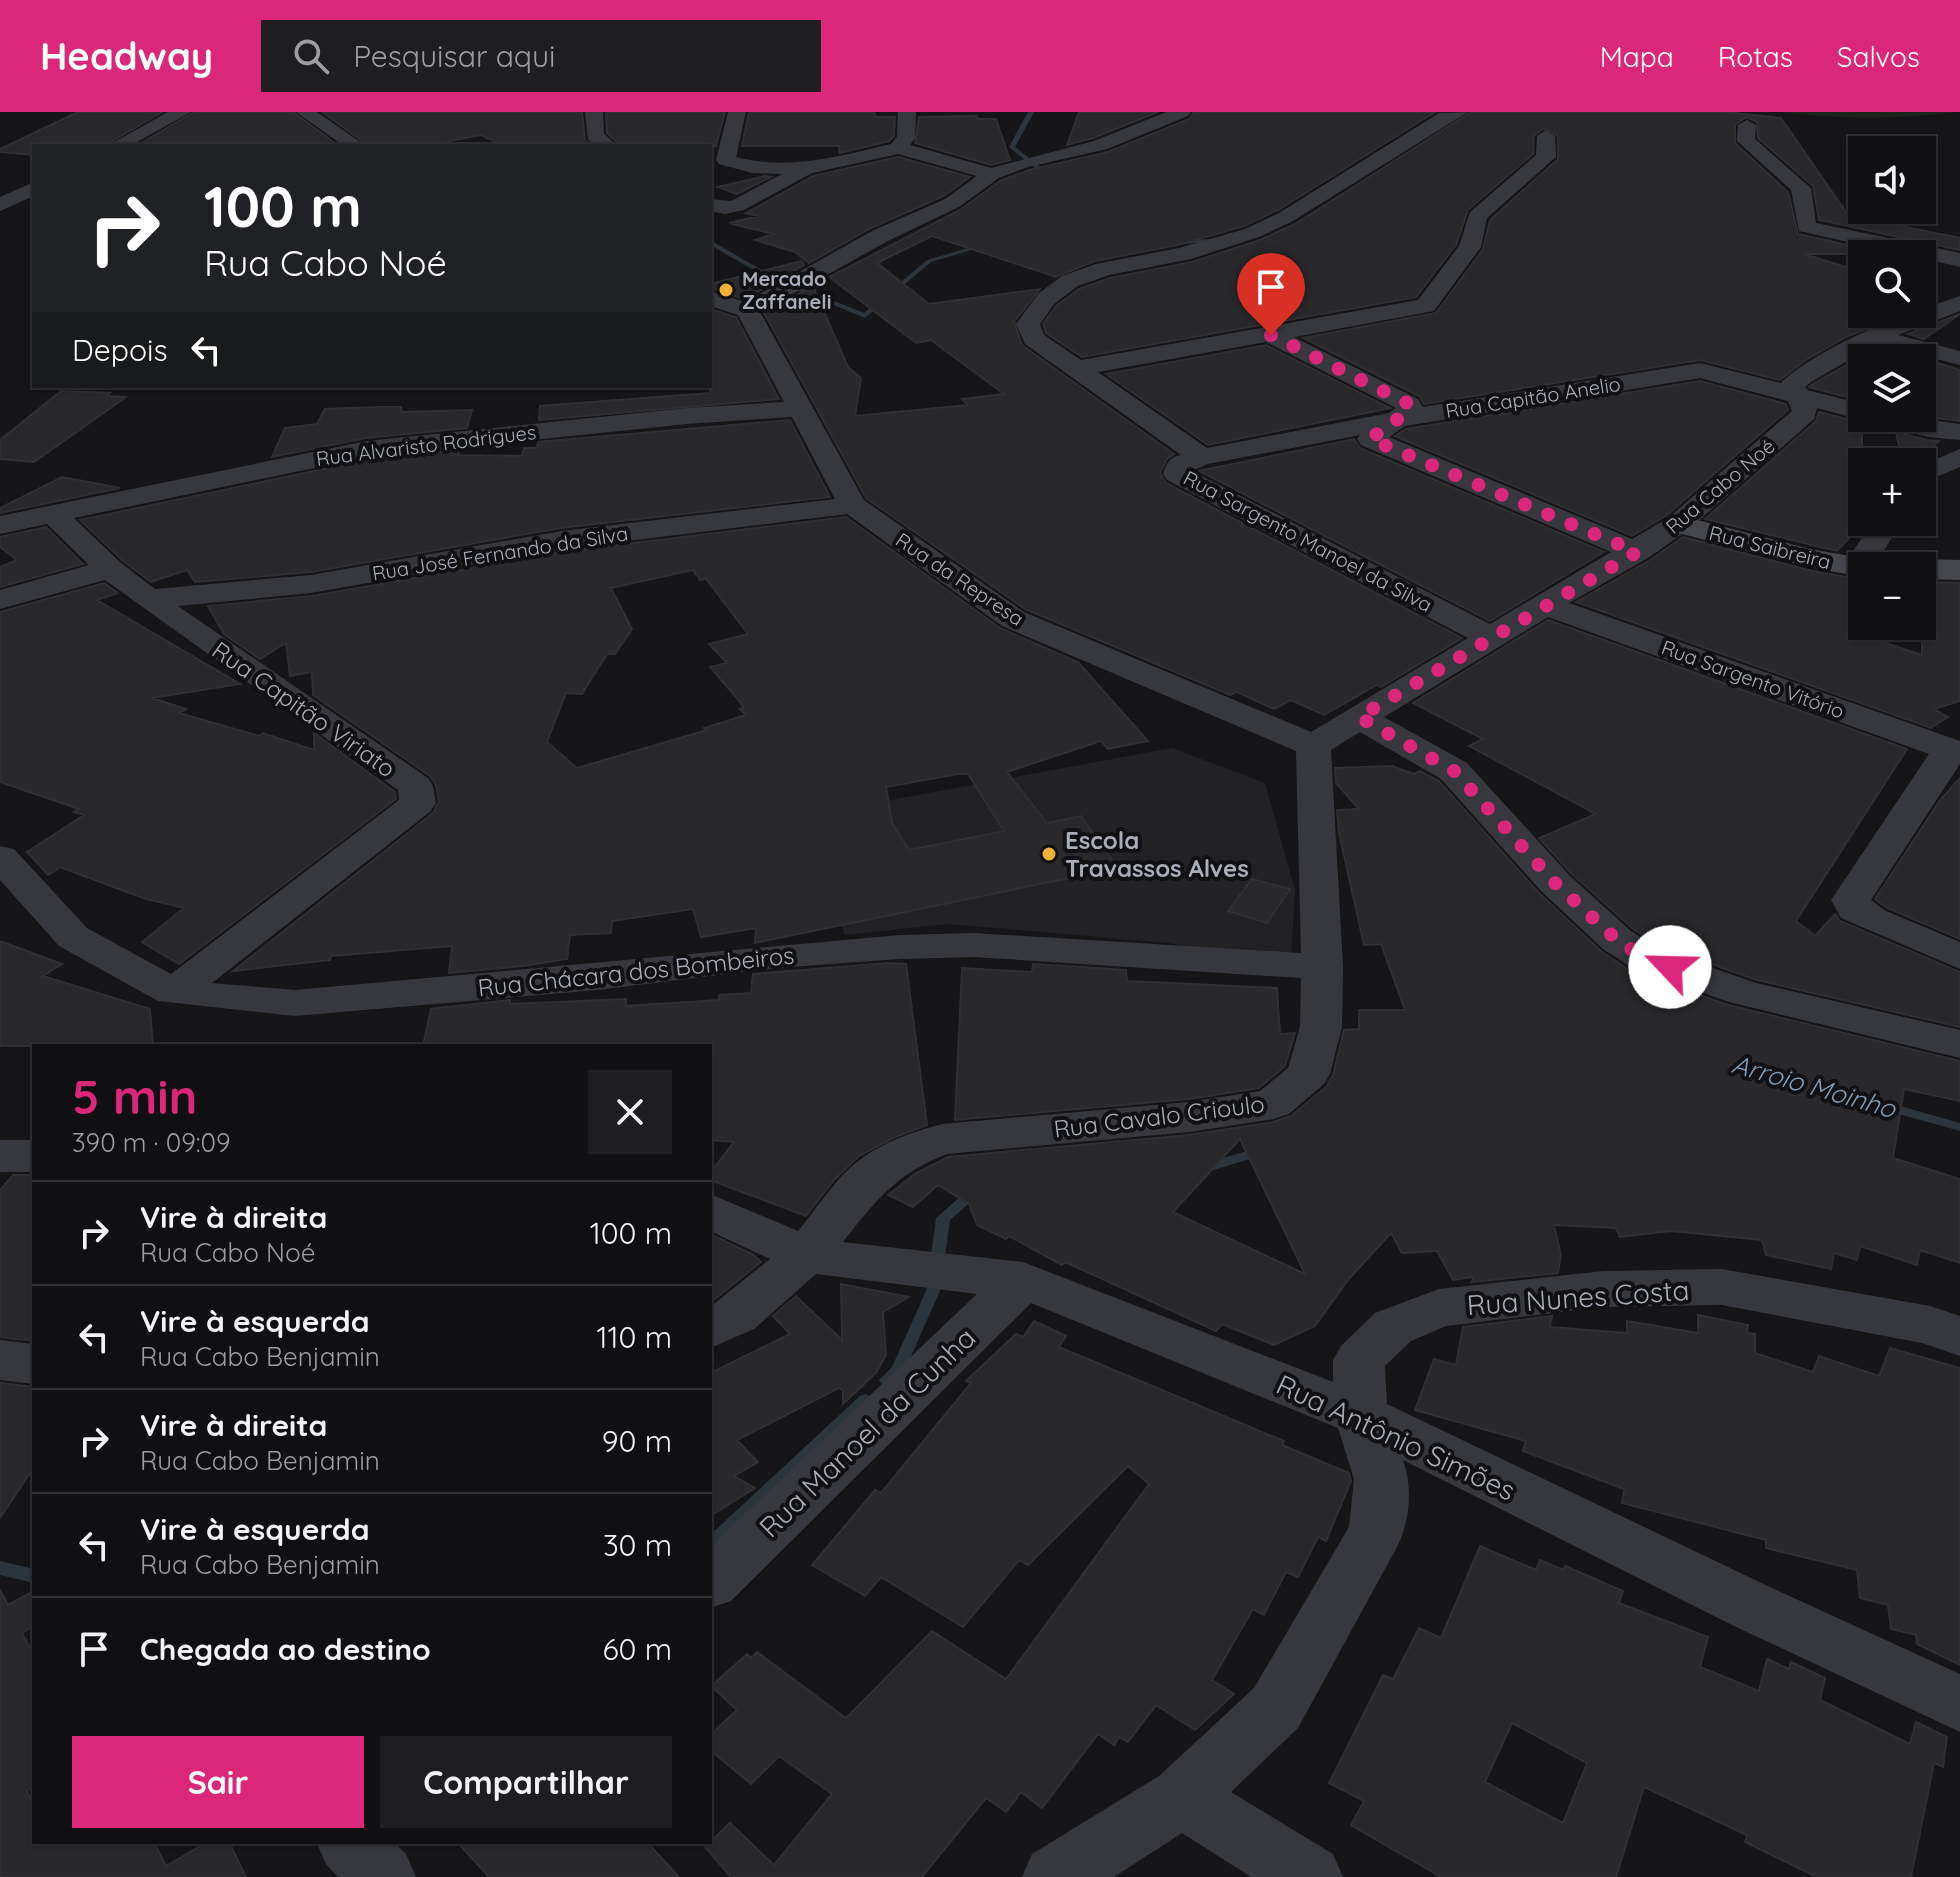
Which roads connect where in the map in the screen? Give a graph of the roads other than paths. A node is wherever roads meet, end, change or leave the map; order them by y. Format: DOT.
graph roads {
  1 [pos="182,112"];
  2 [pos="305,112"];
  3 [pos="594,112"];
  4 [pos="737,112"];
  5 [pos="907,112"];
  6 [pos="1182,112"];
  7 [pos="1459,112"];
  8 [pos="1747,125"];
  9 [pos="1546,136"];
  10 [pos="132,143"];
  11 [pos="354,144"];
  12 [pos="606,144"];
  13 [pos="898,148"];
  14 [pos="806,169"];
  15 [pos="992,174"];
  16 [pos="32,189"];
  17 [pos="0,205"];
  18 [pos="712,205"];
  19 [pos="1960,260"];
  20 [pos="712,299"];
  21 [pos="1960,303"];
  22 [pos="747,310"];
  23 [pos="1271,335"];
  24 [pos="1874,336"];
  25 [pos="1960,358"];
  26 [pos="1075,369"];
  27 [pos="1795,395"];
  28 [pos="1848,408"];
  29 [pos="803,409"];
  30 [pos="1394,420"];
  31 [pos="1936,430"];
  32 [pos="1960,432"];
  33 [pos="1202,457"];
  34 [pos="1960,457"];
  35 [pos="1936,468"];
  36 [pos="853,505"];
  37 [pos="54,515"];
  38 [pos="1678,524"];
  39 [pos="0,525"];
  40 [pos="1637,552"];
  41 [pos="1848,565"];
  42 [pos="110,569"];
  43 [pos="1936,569"];
  44 [pos="1960,570"];
  45 [pos="148,599"];
  46 [pos="0,600"];
  47 [pos="1547,606"];
  48 [pos="1492,638"];
  49 [pos="1359,717"];
  50 [pos="1313,746"];
  51 [pos="1955,751"];
  52 [pos="0,857"];
  53 [pos="1960,957"];
  54 [pos="1322,967"];
  55 [pos="173,992"];
  56 [pos="1960,1044"];
  57 [pos="0,1156"];
  58 [pos="32,1156"];
  59 [pos="712,1212"];
  60 [pos="806,1255"];
  61 [pos="1023,1280"];
  62 [pos="712,1328"];
  63 [pos="1960,1337"];
  64 [pos="0,1360"];
  65 [pos="32,1364"];
  66 [pos="1361,1415"];
  67 [pos="712,1581"];
  68 [pos="1960,1704"];
  69 [pos="1182,1797"];
  70 [pos="351,1844"];
  71 [pos="383,1877"];
  72 [pos="1055,1877"];
  73 [pos="1310,1877"];
  1 -- 10 [label="street"];
  2 -- 11 [label="street"];
  3 -- 12 [label="street"];
  4 -- 14 [label="street"];
  5 -- 13 [label="street"];
  6 -- 15 [label="street"];
  7 -- 26 [label="street, Rua Sargento Manoel da Silva"];
  8 -- 19 [label="street"];
  9 -- 23 [label="street"];
  13 -- 14 [label="street"];
  13 -- 15 [label="street"];
  14 -- 18 [label="street"];
  15 -- 22 [label="street"];
  16 -- 17 [label="street"];
  20 -- 22 [label="street"];
  21 -- 24 [label="street"];
  22 -- 29 [label="street, Rua da Represa"];
  23 -- 26 [label="street"];
  23 -- 30 [label="street"];
  24 -- 25 [label="street"];
  24 -- 27 [label="street"];
  26 -- 33 [label="street, Rua Sargento Manoel da Silva"];
  27 -- 28 [label="street, Rua Capitão Anelio"];
  27 -- 30 [label="street, Rua Capitão Anelio"];
  27 -- 38 [label="street, Rua Cabo Noé"];
  29 -- 36 [label="street, Rua da Represa"];
  29 -- 37 [label="street, Rua Alvaristo Rodrigues"];
  30 -- 33 [label="street, Rua Capitão Anelio"];
  30 -- 40 [label="street"];
  31 -- 32 [label="street"];
  33 -- 48 [label="street, Rua Sargento Manoel da Silva"];
  34 -- 35 [label="street"];
  36 -- 45 [label="street, Rua José Fernando da Silva"];
  36 -- 50 [label="street, Rua da Represa"];
  37 -- 39 [label="street, Rua Alvaristo Rodrigues"];
  37 -- 42 [label="street, Rua Capitão Viriato"];
  38 -- 40 [label="street, Rua Cabo Noé"];
  38 -- 41 [label="street, Rua Saibreira"];
  40 -- 47 [label="street, Rua Cabo Noé"];
  42 -- 45 [label="street, Rua Capitão Viriato"];
  42 -- 46 [label="street"];
  43 -- 44 [label="street"];
  45 -- 55 [label="street, Rua Capitão Viriato"];
  47 -- 48 [label="street, Rua Cabo Noé"];
  47 -- 51 [label="street, Rua Sargento Vitório"];
  48 -- 49 [label="street, Rua Cabo Noé"];
  49 -- 50 [label="street"];
  49 -- 56 [label="street"];
  50 -- 54 [label="street, Rua Cavalo Crioulo"];
  51 -- 53 [label="street"];
  52 -- 55 [label="street, Rua Chácara dos Bombeiros"];
  54 -- 55 [label="street, Rua Chácara dos Bombeiros"];
  54 -- 60 [label="street, Rua Cavalo Crioulo"];
  57 -- 58 [label="street"];
  59 -- 60 [label="street, Rua Antônio Simões"];
  60 -- 61 [label="street, Rua Antônio Simões"];
  60 -- 62 [label="street, Rua Cavalo Crioulo"];
  61 -- 66 [label="street, Rua Antônio Simões"];
  61 -- 67 [label="street, Rua Manoel da Cunha"];
  63 -- 66 [label="street, Rua Nunes Costa"];
  64 -- 65 [label="street"];
  66 -- 68 [label="street, Rua Antônio Simões"];
  66 -- 69 [label="street, Rua Nunes Costa"];
  69 -- 72 [label="street, Rua Nunes Costa"];
  69 -- 73 [label="street"];
  70 -- 71 [label="street"];
}
